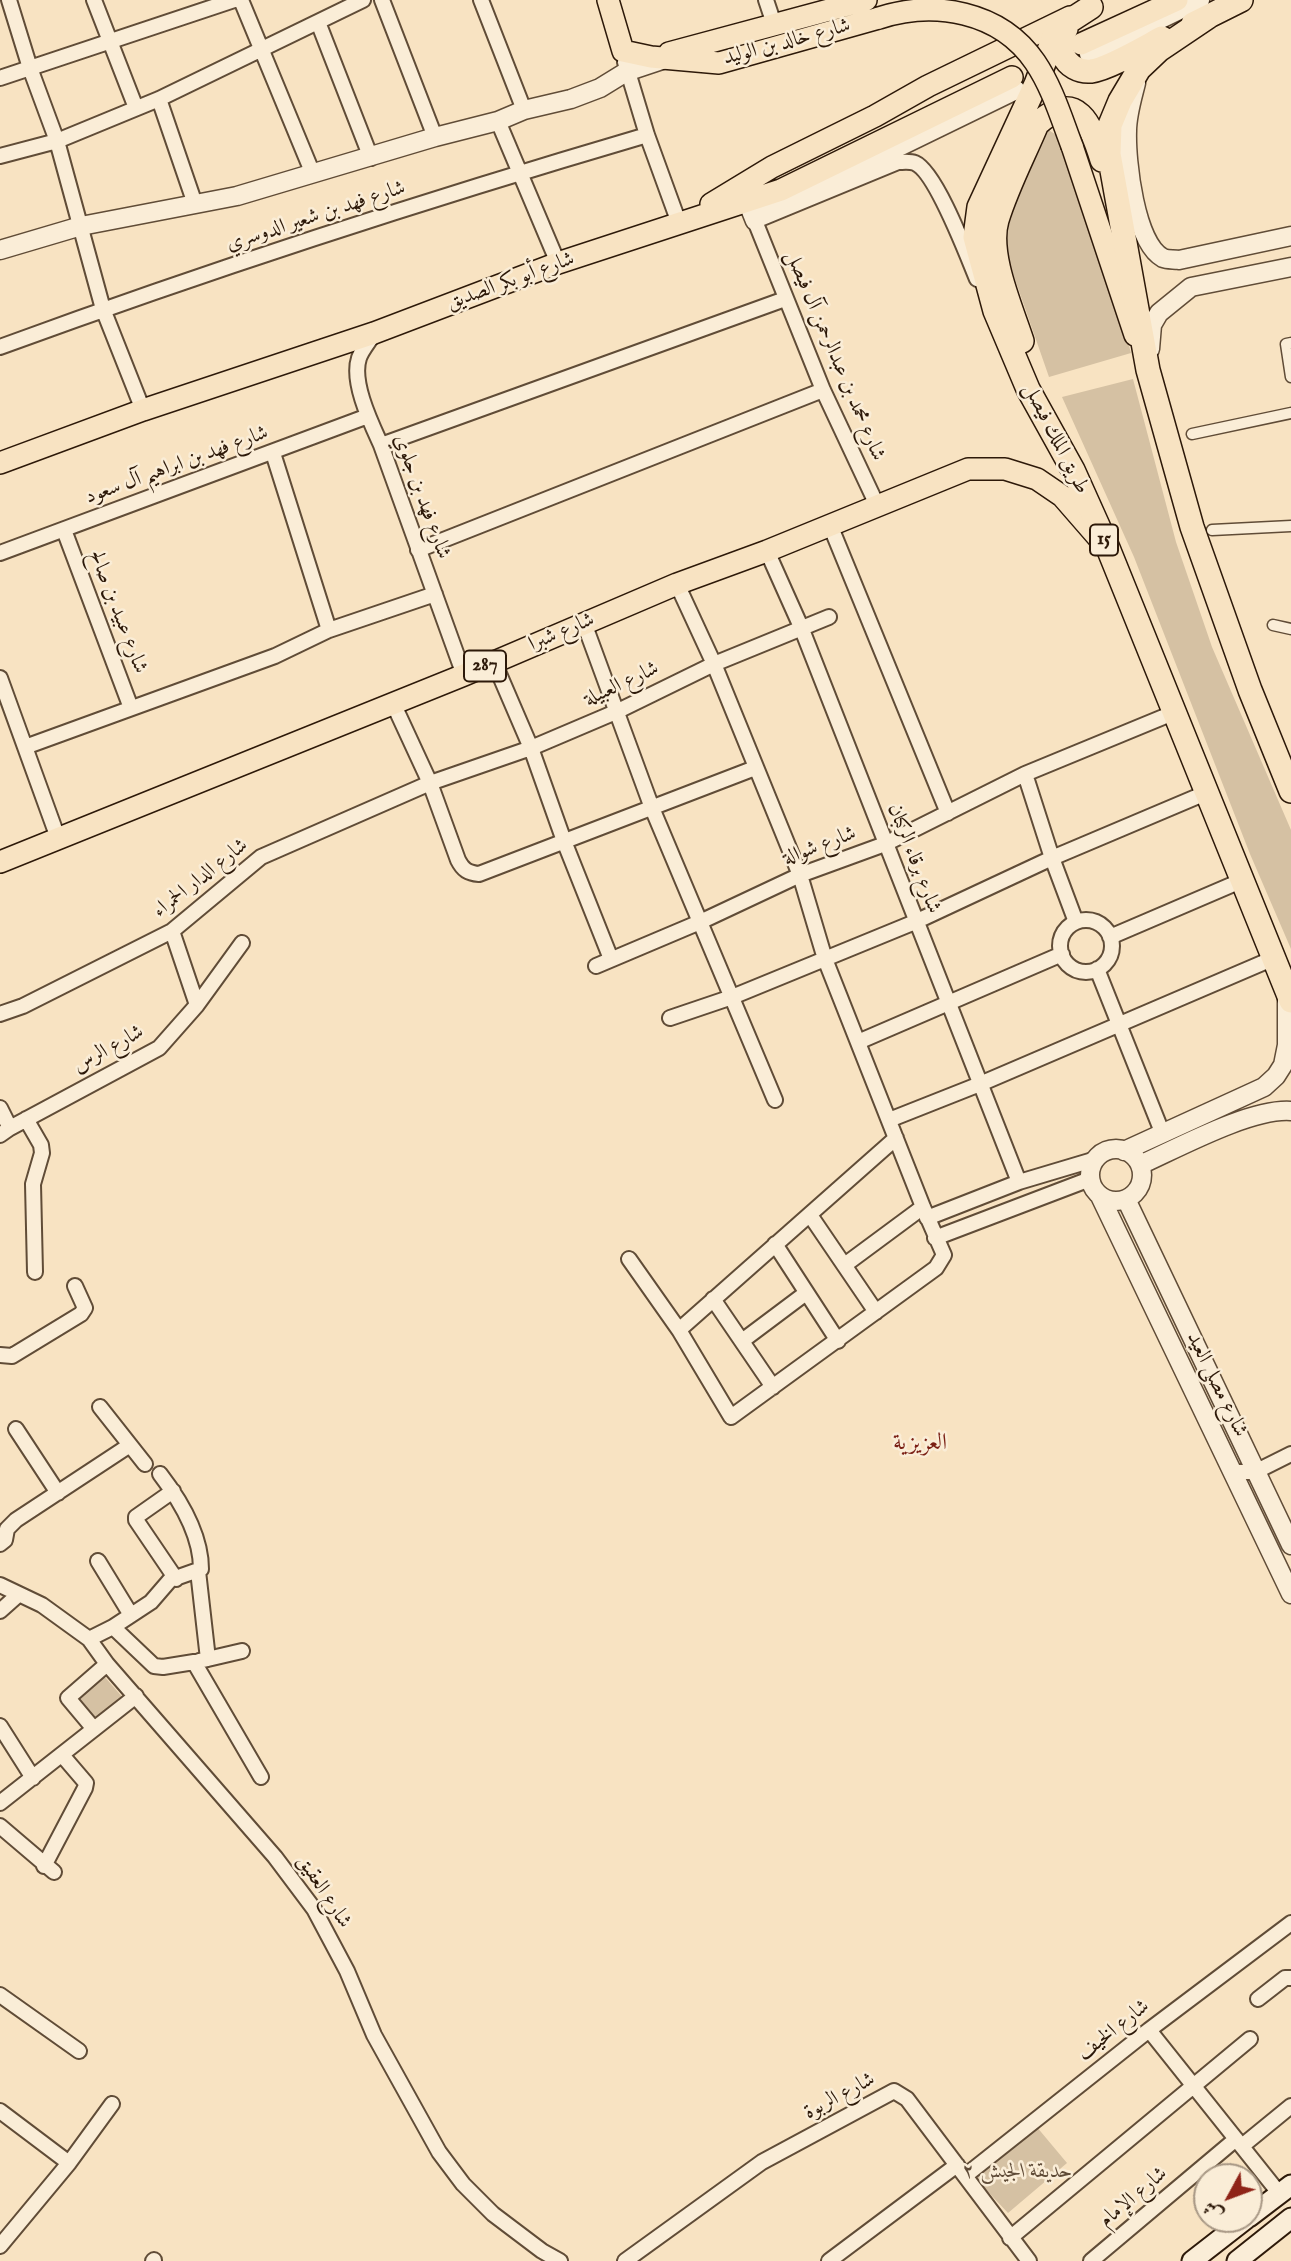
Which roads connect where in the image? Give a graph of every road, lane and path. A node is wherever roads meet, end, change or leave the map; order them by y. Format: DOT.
graph roads {
  1 [pos="9,0"];
  2 [pos="94,0"];
  3 [pos="234,0"];
  4 [pos="241,0"];
  5 [pos="363,0"];
  6 [pos="382,0"];
  7 [pos="481,0"];
  8 [pos="609,0"];
  9 [pos="766,0"];
  10 [pos="866,0"];
  11 [pos="1177,0"];
  12 [pos="1241,0"];
  13 [pos="1097,3"];
  14 [pos="1204,9"];
  15 [pos="318,22"];
  16 [pos="775,24"];
  17 [pos="110,42"];
  18 [pos="261,49"];
  19 [pos="1085,49"];
  20 [pos="623,51"];
  21 [pos="658,58"];
  22 [pos="30,68"];
  23 [pos="1139,69"];
  24 [pos="626,72"];
  25 [pos="0,78"];
  26 [pos="1021,84"];
  27 [pos="159,99"];
  28 [pos="136,108"];
  29 [pos="524,110"];
  30 [pos="498,121"];
  31 [pos="647,135"];
  32 [pos="435,137"];
  33 [pos="57,141"];
  34 [pos="0,156"];
  35 [pos="371,158"];
  36 [pos="518,173"];
  37 [pos="313,174"];
  38 [pos="195,204"];
  39 [pos="755,222"];
  40 [pos="679,223"];
  41 [pos="1120,223"];
  42 [pos="81,226"];
  43 [pos="1291,236"];
  44 [pos="0,250"];
  45 [pos="558,263"];
  46 [pos="1291,267"];
  47 [pos="785,299"];
  48 [pos="103,309"];
  49 [pos="995,311"];
  50 [pos="374,333"];
  51 [pos="1291,343"];
  52 [pos="0,347"];
  53 [pos="1148,370"];
  54 [pos="1291,377"];
  55 [pos="1026,385"];
  56 [pos="823,390"];
  57 [pos="143,410"];
  58 [pos="1291,413"];
  59 [pos="368,416"];
  60 [pos="1192,434"];
  61 [pos="381,445"];
  62 [pos="273,453"];
  63 [pos="0,463"];
  64 [pos="877,505"];
  65 [pos="830,525"];
  66 [pos="1291,526"];
  67 [pos="64,530"];
  68 [pos="1212,530"];
  69 [pos="1108,548"];
  70 [pos="418,550"];
  71 [pos="767,551"];
  72 [pos="0,552"];
  73 [pos="677,584"];
  74 [pos="435,594"];
  75 [pos="829,617"];
  76 [pos="584,623"];
  77 [pos="1273,625"];
  78 [pos="801,627"];
  79 [pos="1291,629"];
  80 [pos="329,630"];
  81 [pos="494,662"];
  82 [pos="714,664"];
  83 [pos="464,675"];
  84 [pos="0,678"];
  85 [pos="394,703"];
  86 [pos="131,708"];
  87 [pos="618,712"];
  88 [pos="6,713"];
  89 [pos="1173,713"];
  90 [pos="25,747"];
  91 [pos="531,748"];
  92 [pos="755,768"];
  93 [pos="1024,774"];
  94 [pos="430,783"];
  95 [pos="1288,788"];
  96 [pos="1208,792"];
  97 [pos="652,808"];
  98 [pos="948,813"];
  99 [pos="58,838"];
  100 [pos="564,841"];
  101 [pos="885,844"];
  102 [pos="1052,858"];
  103 [pos="0,862"];
  104 [pos="800,875"];
  105 [pos="1243,880"];
  106 [pos="700,922"];
  107 [pos="915,922"];
  108 [pos="1076,922"];
  109 [pos="172,931"];
  110 [pos="1110,937"];
  111 [pos="242,943"];
  112 [pos="1062,954"];
  113 [pos="1274,958"];
  114 [pos="611,959"];
  115 [pos="825,959"];
  116 [pos="596,966"];
  117 [pos="1097,969"];
  118 [pos="1289,996"];
  119 [pos="732,997"];
  120 [pos="948,1004"];
  121 [pos="197,1005"];
  122 [pos="0,1014"];
  123 [pos="670,1017"];
  124 [pos="1117,1023"];
  125 [pos="858,1042"];
  126 [pos="980,1084"];
  127 [pos="775,1100"];
  128 [pos="0,1108"];
  129 [pos="1291,1111"];
  130 [pos="26,1119"];
  131 [pos="889,1120"];
  132 [pos="5,1132"];
  133 [pos="1162,1132"];
  134 [pos="896,1139"];
  135 [pos="1124,1151"];
  136 [pos="1096,1159"];
  137 [pos="1140,1165"];
  138 [pos="1090,1179"];
  139 [pos="1019,1182"];
  140 [pos="1100,1196"];
  141 [pos="1126,1199"];
  142 [pos="925,1213"];
  143 [pos="810,1215"];
  144 [pos="935,1238"];
  145 [pos="775,1244"];
  146 [pos="629,1259"];
  147 [pos="846,1264"];
  148 [pos="34,1272"];
  149 [pos="75,1286"];
  150 [pos="806,1293"];
  151 [pos="713,1299"];
  152 [pos="876,1312"];
  153 [pos="679,1330"];
  154 [pos="742,1341"];
  155 [pos="838,1341"];
  156 [pos="0,1355"];
  157 [pos="773,1387"];
  158 [pos="100,1407"];
  159 [pos="16,1429"];
  160 [pos="130,1445"];
  161 [pos="1291,1454"];
  162 [pos="145,1464"];
  163 [pos="1232,1472"];
  164 [pos="1255,1472"];
  165 [pos="160,1474"];
  166 [pos="173,1491"];
  167 [pos="58,1493"];
  168 [pos="0,1544"];
  169 [pos="1291,1545"];
  170 [pos="98,1561"];
  171 [pos="198,1571"];
  172 [pos="176,1578"];
  173 [pos="0,1585"];
  174 [pos="1291,1594"];
  175 [pos="18,1595"];
  176 [pos="0,1611"];
  177 [pos="131,1615"];
  178 [pos="113,1627"];
  179 [pos="89,1639"];
  180 [pos="242,1651"];
  181 [pos="201,1660"];
  182 [pos="107,1664"];
  183 [pos="136,1696"];
  184 [pos="0,1726"];
  185 [pos="94,1729"];
  186 [pos="62,1755"];
  187 [pos="261,1777"];
  188 [pos="33,1778"];
  189 [pos="0,1803"];
  190 [pos="2,1832"];
  191 [pos="1291,1923"];
  192 [pos="1291,1978"];
  193 [pos="0,1995"];
  194 [pos="1258,1999"];
  195 [pos="1149,2030"];
  196 [pos="1250,2039"];
  197 [pos="79,2051"];
  198 [pos="1192,2085"];
  199 [pos="113,2104"];
  200 [pos="1291,2106"];
  201 [pos="0,2111"];
  202 [pos="1239,2143"];
  203 [pos="69,2164"];
  204 [pos="961,2171"];
  205 [pos="1285,2189"];
  206 [pos="1263,2206"];
  207 [pos="1291,2218"];
  208 [pos="1228,2233"];
  209 [pos="1010,2238"];
  210 [pos="0,2246"];
  211 [pos="1025,2260"];
  212 [pos="560,2261"];
  213 [pos="625,2261"];
  214 [pos="829,2261"];
  215 [pos="1091,2261"];
  216 [pos="1192,2261"];
  217 [pos="1237,2261"];
  1 -- 22 [label="street"];
  2 -- 17 [label="street"];
  3 -- 17 [label="street"];
  4 -- 18 [label="street"];
  5 -- 15 [label="street"];
  6 -- 32 [label="street"];
  7 -- 29 [label="street"];
  8 -- 20 [label="main road"];
  9 -- 16 [label="street"];
  10 -- 16 [label="main road"];
  11 -- 19 [label="main road"];
  12 -- 14 [label="highway"];
  13 -- 14 [label="highway"];
  13 -- 26 [label="highway, طريق الملك فيصل"];
  13 -- 40 [label="main road"];
  14 -- 19 [label="street"];
  14 -- 23 [label="highway"];
  15 -- 18 [label="street"];
  15 -- 35 [label="street"];
  16 -- 21 [label="main road"];
  17 -- 22 [label="street"];
  17 -- 28 [label="street"];
  18 -- 27 [label="street"];
  18 -- 37 [label="street"];
  20 -- 21 [label="main road, شارع خالد بن الوليد"];
  20 -- 24 [label="street"];
  21 -- 24 [label="street"];
  21 -- 53 [label="main road, شارع خالد بن الوليد, bridge"];
  22 -- 25 [label="street"];
  22 -- 33 [label="street"];
  23 -- 41 [label="highway"];
  23 -- 43 [label="street"];
  24 -- 29 [label="street"];
  24 -- 31 [label="street"];
  26 -- 39 [label="street"];
  26 -- 40 [label="main road, شارع أبو بكر الصديق"];
  26 -- 49 [label="highway, طريق الملك فيصل / 15"];
  27 -- 28 [label="street"];
  27 -- 38 [label="street"];
  28 -- 33 [label="street"];
  29 -- 30 [label="street"];
  30 -- 32 [label="street"];
  30 -- 36 [label="street"];
  31 -- 36 [label="street, شارع فهد بن شعير الدوسري"];
  31 -- 40 [label="street"];
  32 -- 35 [label="street"];
  33 -- 34 [label="street"];
  33 -- 42 [label="street"];
  35 -- 37 [label="street"];
  36 -- 45 [label="street"];
  36 -- 48 [label="street, شارع فهد بن شعير الدوسري"];
  37 -- 38 [label="street"];
  38 -- 42 [label="street"];
  39 -- 47 [label="street, شارع محمد بن عبدالرحمن آل فيصل"];
  39 -- 49 [label="street"];
  40 -- 45 [label="main road, شارع أبو بكر الصديق"];
  41 -- 53 [label="highway"];
  41 -- 55 [label="highway"];
  42 -- 44 [label="street"];
  42 -- 48 [label="street"];
  45 -- 50 [label="main road, شارع أبو بكر الصديق"];
  46 -- 53 [label="street"];
  47 -- 56 [label="street, شارع محمد بن عبدالرحمن آل فيصل"];
  47 -- 61 [label="street"];
  48 -- 52 [label="street, شارع فهد بن شعير الدوسري"];
  48 -- 57 [label="street"];
  49 -- 55 [label="highway, طريق الملك فيصل / 15"];
  50 -- 57 [label="main road, شارع أبو بكر الصديق"];
  50 -- 59 [label="street, شارع فهد بن جلوي"];
  51 -- 54 [label="street"];
  53 -- 95 [label="highway"];
  55 -- 69 [label="highway, طريق الملك فيصل / 15"];
  56 -- 64 [label="street, شارع محمد بن عبدالرحمن آل فيصل"];
  56 -- 70 [label="street"];
  57 -- 63 [label="main road, شارع أبو بكر الصديق"];
  58 -- 60 [label="street"];
  59 -- 61 [label="street, شارع فهد بن جلوي"];
  59 -- 62 [label="street, شارع فهد بن ابراهيم آل سعود"];
  61 -- 70 [label="street, شارع فهد بن جلوي"];
  62 -- 67 [label="street, شارع فهد بن ابراهيم آل سعود"];
  62 -- 80 [label="street"];
  64 -- 65 [label="main road, شارع شبرا / 287"];
  64 -- 69 [label="main road, شارع شبرا / 287"];
  65 -- 71 [label="main road, شارع شبرا / 287"];
  65 -- 98 [label="street"];
  66 -- 68 [label="street"];
  67 -- 72 [label="street, شارع فهد بن ابراهيم آل سعود"];
  67 -- 86 [label="street, شارع عبيد بن صالح"];
  69 -- 89 [label="highway, طريق الملك فيصل / 15"];
  70 -- 74 [label="street, شارع فهد بن جلوي"];
  71 -- 73 [label="main road, شارع شبرا / 287"];
  71 -- 78 [label="street, شارع برقاء الركبان"];
  73 -- 76 [label="main road, شارع شبرا / 287"];
  73 -- 82 [label="street"];
  74 -- 80 [label="street"];
  74 -- 83 [label="street, شارع فهد بن جلوي"];
  75 -- 78 [label="street, شارع العبيلة"];
  76 -- 81 [label="main road, شارع شبرا / 287"];
  76 -- 87 [label="street"];
  77 -- 79 [label="street"];
  78 -- 82 [label="street, شارع العبيلة"];
  78 -- 101 [label="street, شارع برقاء الركبان"];
  80 -- 86 [label="street"];
  81 -- 83 [label="main road, شارع شبرا / 287"];
  81 -- 91 [label="street"];
  82 -- 87 [label="street, شارع العبيلة"];
  82 -- 92 [label="street"];
  83 -- 85 [label="main road, شارع شبرا / 287"];
  84 -- 88 [label="street"];
  85 -- 94 [label="street"];
  85 -- 99 [label="main road, شارع شبرا / 287"];
  86 -- 90 [label="street"];
  87 -- 91 [label="street, شارع العبيلة"];
  87 -- 97 [label="street"];
  88 -- 90 [label="street"];
  89 -- 93 [label="street, شارع شوالة"];
  89 -- 96 [label="highway, طريق الملك فيصل / 15"];
  90 -- 99 [label="street"];
  91 -- 94 [label="street, شارع العبيلة"];
  91 -- 100 [label="street"];
  92 -- 97 [label="street"];
  92 -- 104 [label="street"];
  93 -- 98 [label="street, شارع شوالة"];
  93 -- 102 [label="street"];
  94 -- 100 [label="street"];
  94 -- 109 [label="street, شارع الدار الحمراء"];
  96 -- 102 [label="street"];
  96 -- 105 [label="highway, طريق الملك فيصل / 15"];
  97 -- 100 [label="street"];
  97 -- 106 [label="street"];
  98 -- 101 [label="street, شارع شوالة"];
  99 -- 103 [label="main road, شارع شبرا / 287"];
  100 -- 114 [label="street"];
  101 -- 104 [label="street, شارع شوالة"];
  101 -- 107 [label="street, شارع برقاء الركبان"];
  102 -- 107 [label="street"];
  102 -- 108 [label="street"];
  104 -- 106 [label="street, شارع شوالة"];
  104 -- 115 [label="street"];
  105 -- 110 [label="street"];
  105 -- 113 [label="highway, طريق الملك فيصل / 15"];
  106 -- 114 [label="street, شارع شوالة"];
  106 -- 119 [label="street"];
  107 -- 115 [label="street"];
  107 -- 120 [label="street, شارع برقاء الركبان"];
  108 -- 110 [label="street"];
  108 -- 112 [label="street"];
  109 -- 121 [label="street"];
  109 -- 122 [label="street, شارع الدار الحمراء"];
  110 -- 117 [label="street"];
  111 -- 121 [label="street, شارع الرس"];
  112 -- 117 [label="street"];
  112 -- 120 [label="street"];
  113 -- 118 [label="highway, طريق الملك فيصل / 15"];
  113 -- 124 [label="street"];
  114 -- 116 [label="street, شارع شوالة"];
  115 -- 119 [label="street"];
  115 -- 125 [label="street"];
  117 -- 124 [label="street"];
  118 -- 133 [label="street"];
  119 -- 123 [label="street"];
  119 -- 127 [label="street"];
  120 -- 125 [label="street"];
  120 -- 126 [label="street, شارع برقاء الركبان"];
  121 -- 130 [label="street, شارع الرس"];
  124 -- 126 [label="street"];
  124 -- 133 [label="street"];
  125 -- 131 [label="street"];
  126 -- 131 [label="street"];
  126 -- 139 [label="street, شارع برقاء الركبان"];
  128 -- 132 [label="street"];
  129 -- 137 [label="street"];
  130 -- 132 [label="street, شارع الرس"];
  130 -- 148 [label="street"];
  131 -- 134 [label="street"];
  133 -- 135 [label="street"];
  134 -- 142 [label="street"];
  134 -- 143 [label="street"];
  135 -- 136 [label="street"];
  135 -- 137 [label="street"];
  136 -- 138 [label="street"];
  136 -- 139 [label="street"];
  137 -- 141 [label="street"];
  138 -- 140 [label="street"];
  138 -- 144 [label="street"];
  139 -- 142 [label="street"];
  140 -- 141 [label="street"];
  140 -- 163 [label="street, شارع مصلى العيد"];
  141 -- 164 [label="street, شارع مصلى العيد"];
  142 -- 144 [label="street"];
  142 -- 147 [label="street"];
  143 -- 145 [label="street"];
  143 -- 147 [label="street"];
  144 -- 152 [label="street"];
  145 -- 150 [label="street"];
  145 -- 151 [label="street"];
  146 -- 153 [label="street"];
  147 -- 152 [label="street"];
  149 -- 156 [label="street"];
  150 -- 154 [label="street"];
  150 -- 155 [label="street"];
  151 -- 153 [label="street"];
  151 -- 154 [label="street"];
  152 -- 155 [label="street"];
  153 -- 157 [label="street"];
  154 -- 157 [label="street"];
  155 -- 157 [label="street"];
  158 -- 160 [label="street"];
  159 -- 167 [label="street"];
  160 -- 162 [label="street"];
  160 -- 167 [label="street"];
  161 -- 164 [label="street"];
  163 -- 164 [label="street"];
  163 -- 174 [label="street, شارع مصلى العيد"];
  164 -- 169 [label="street, شارع مصلى العيد"];
  165 -- 166 [label="street"];
  166 -- 171 [label="street"];
  166 -- 172 [label="street"];
  167 -- 168 [label="street"];
  170 -- 177 [label="street"];
  171 -- 172 [label="street"];
  171 -- 181 [label="street"];
  172 -- 177 [label="street"];
  173 -- 175 [label="street, شارع العقيق"];
  175 -- 176 [label="street"];
  175 -- 179 [label="street, شارع العقيق"];
  177 -- 178 [label="street"];
  178 -- 179 [label="street"];
  178 -- 181 [label="street"];
  179 -- 182 [label="street, شارع العقيق"];
  180 -- 181 [label="street"];
  181 -- 187 [label="street"];
  182 -- 183 [label="street, شارع العقيق"];
  182 -- 185 [label="street"];
  183 -- 185 [label="street"];
  183 -- 212 [label="street, شارع العقيق"];
  184 -- 188 [label="street"];
  185 -- 186 [label="street"];
  186 -- 188 [label="street"];
  186 -- 190 [label="street"];
  188 -- 189 [label="street"];
  191 -- 195 [label="street, شارع الخيف"];
  192 -- 194 [label="street"];
  193 -- 197 [label="street"];
  195 -- 198 [label="street"];
  195 -- 204 [label="street, شارع الخيف"];
  196 -- 198 [label="street"];
  198 -- 202 [label="street"];
  198 -- 209 [label="street"];
  199 -- 203 [label="street"];
  200 -- 202 [label="street, شارع الإمام"];
  201 -- 203 [label="street"];
  202 -- 205 [label="street"];
  202 -- 215 [label="street, شارع الإمام"];
  203 -- 210 [label="street"];
  204 -- 209 [label="street, شارع الربوة"];
  204 -- 213 [label="street, شارع الربوة"];
  204 -- 214 [label="street, شارع الخيف"];
  205 -- 206 [label="main road"];
  207 -- 217 [label="main road"];
  208 -- 216 [label="main road"];
  209 -- 211 [label="street, شارع الربوة"];
}
